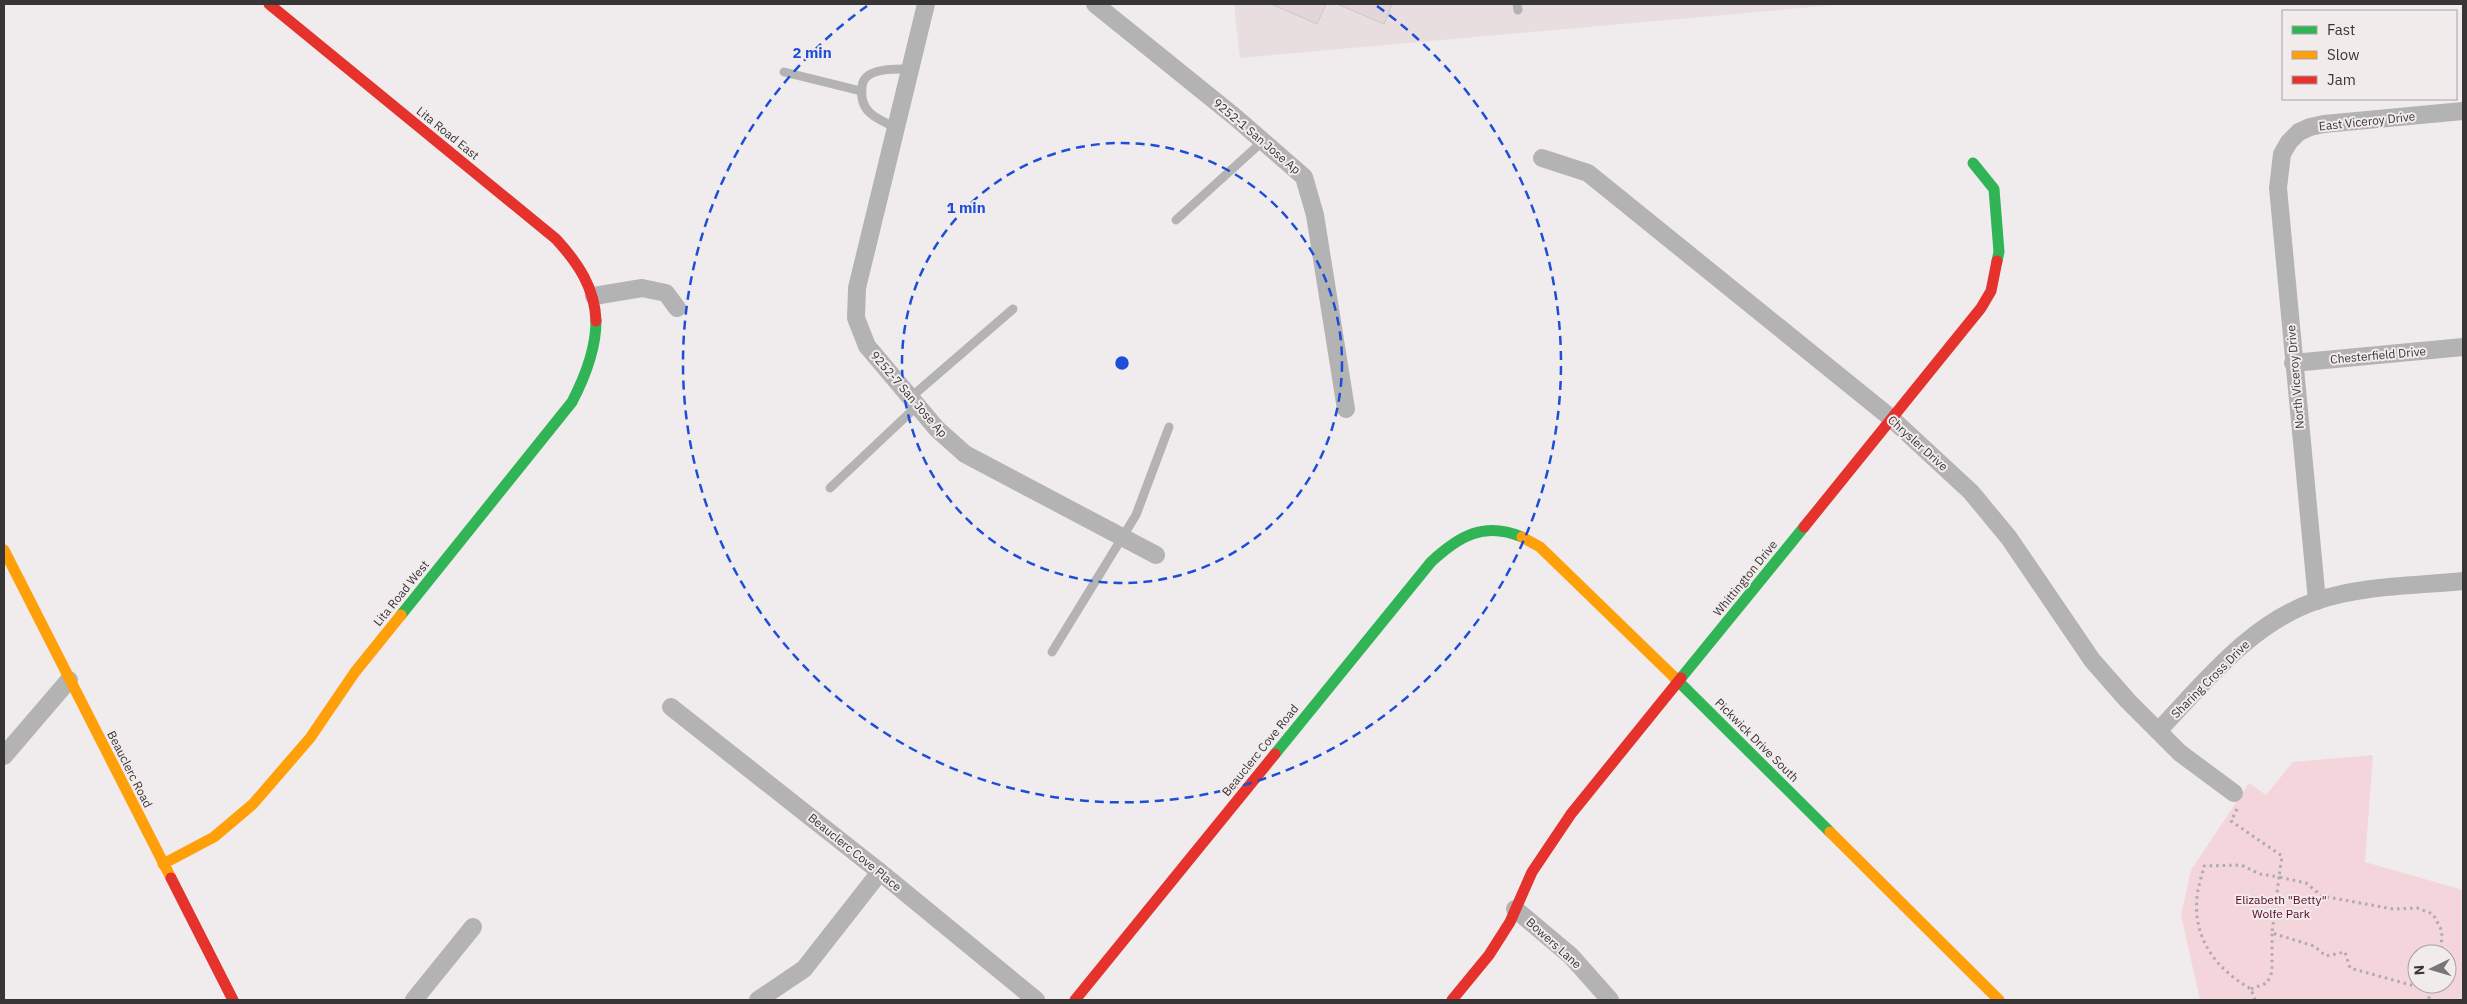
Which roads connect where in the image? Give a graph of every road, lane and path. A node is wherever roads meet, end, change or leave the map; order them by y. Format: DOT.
graph roads {
  1 [pos="269,4"];
  2 [pos="926,4"];
  3 [pos="1095,4"];
  4 [pos="911,69"];
  5 [pos="784,72"];
  6 [pos="862,91"];
  7 [pos="2463,111"];
  8 [pos="897,128"];
  9 [pos="1262,141"];
  10 [pos="2282,154"];
  11 [pos="1542,158"];
  12 [pos="1973,163"];
  13 [pos="1176,220"];
  14 [pos="594,296"];
  15 [pos="677,308"];
  16 [pos="1013,309"];
  17 [pos="2463,347"];
  18 [pos="2293,363"];
  19 [pos="914,402"];
  20 [pos="1346,409"];
  21 [pos="1891,418"];
  22 [pos="1169,427"];
  23 [pos="830,488"];
  24 [pos="1478,531"];
  25 [pos="1123,538"];
  26 [pos="4,550"];
  27 [pos="1156,555"];
  28 [pos="2463,581"];
  29 [pos="2317,601"];
  30 [pos="1052,652"];
  31 [pos="69,680"];
  32 [pos="1679,682"];
  33 [pos="671,707"];
  34 [pos="2159,730"];
  35 [pos="4,756"];
  36 [pos="2236,801"];
  37 [pos="163,864"];
  38 [pos="880,872"];
  39 [pos="2279,877"];
  40 [pos="1516,910"];
  41 [pos="473,927"];
  42 [pos="2272,934"];
  43 [pos="2441,944"];
  44 [pos="2407,984"];
  45 [pos="2251,989"];
  46 [pos="232,1000"];
  47 [pos="414,1000"];
  48 [pos="758,1000"];
  49 [pos="1036,1000"];
  50 [pos="1075,1000"];
  51 [pos="1452,1000"];
  52 [pos="1610,1000"];
  53 [pos="1999,1000"];
  54 [pos="2255,1000"];
  1 -- 14 [label="street, Lita Road East"];
  2 -- 4 [label="street, 9252-7 San Jose Ap"];
  3 -- 9 [label="street, 9252-1 San Jose Ap"];
  4 -- 6 [label="lane"];
  4 -- 8 [label="street, 9252-7 San Jose Ap"];
  5 -- 6 [label="lane"];
  6 -- 8 [label="lane"];
  7 -- 10 [label="street, East Viceroy Drive"];
  8 -- 19 [label="street, 9252-7 San Jose Ap"];
  9 -- 13 [label="lane"];
  9 -- 20 [label="street, 9252-1 San Jose Ap"];
  10 -- 18 [label="street, North Viceroy Drive"];
  11 -- 21 [label="street, Chrysler Drive"];
  12 -- 21 [label="street, Whittington Drive"];
  14 -- 15 [label="street"];
  14 -- 37 [label="street, Lita Road West"];
  16 -- 19 [label="lane"];
  17 -- 18 [label="street, Chesterfield Drive"];
  18 -- 29 [label="street, North Viceroy Drive"];
  19 -- 23 [label="lane"];
  19 -- 25 [label="street, 9252-7 San Jose Ap"];
  21 -- 32 [label="street, Whittington Drive"];
  21 -- 34 [label="street, Chrysler Drive"];
  22 -- 25 [label="lane"];
  24 -- 32 [label="street, Pickwick Drive South"];
  24 -- 50 [label="street, Beauclerc Cove Road"];
  25 -- 27 [label="street, 9252-7 San Jose Ap"];
  25 -- 30 [label="lane"];
  26 -- 31 [label="street, Beauclerc Road"];
  28 -- 29 [label="street, Sharing Cross Drive"];
  29 -- 34 [label="street, Sharing Cross Drive"];
  31 -- 35 [label="street"];
  31 -- 37 [label="street, Beauclerc Road"];
  32 -- 40 [label="street, Whittington Drive"];
  32 -- 53 [label="street, Pickwick Drive South"];
  33 -- 38 [label="street, Beauclerc Cove Place"];
  34 -- 36 [label="street, Chrysler Drive"];
  36 -- 39 [label="path"];
  37 -- 46 [label="street, Beauclerc Road"];
  38 -- 48 [label="street"];
  38 -- 49 [label="street, Beauclerc Cove Place"];
  39 -- 42 [label="path"];
  39 -- 43 [label="path"];
  39 -- 45 [label="path"];
  40 -- 51 [label="street, Whittington Drive"];
  40 -- 52 [label="street, Bowers Lane"];
  41 -- 47 [label="street"];
  42 -- 44 [label="path"];
  42 -- 45 [label="path"];
  45 -- 54 [label="path"];
}
